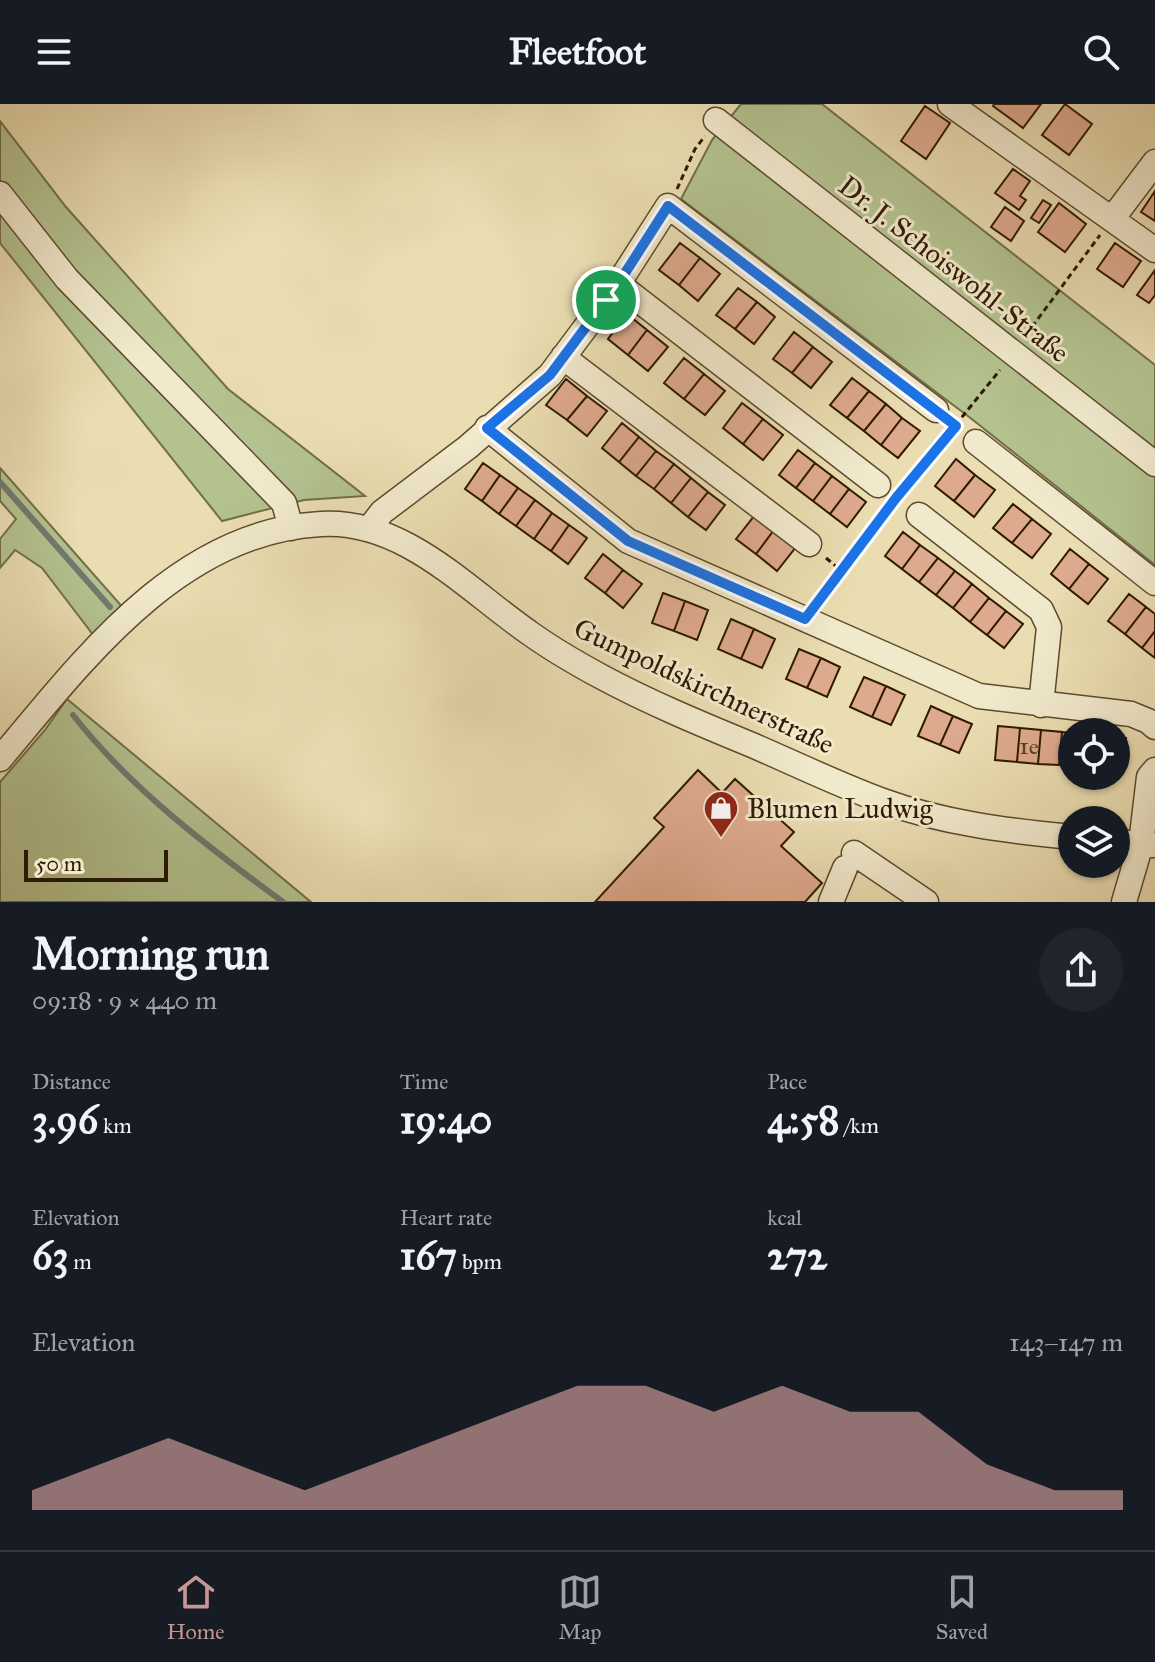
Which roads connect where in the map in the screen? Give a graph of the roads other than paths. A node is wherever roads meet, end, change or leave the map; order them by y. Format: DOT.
graph roads {
  1 [pos="950,104"];
  2 [pos="716,120"];
  3 [pos="1155,162"];
  4 [pos="0,194"];
  5 [pos="1112,219"];
  6 [pos="1155,250"];
  7 [pos="618,284"];
  8 [pos="563,357"];
  9 [pos="936,410"];
  10 [pos="487,428"];
  11 [pos="976,442"];
  12 [pos="1155,464"];
  13 [pos="878,485"];
  14 [pos="919,515"];
  15 [pos="291,528"];
  16 [pos="369,529"];
  17 [pos="809,544"];
  18 [pos="1155,583"];
  19 [pos="1041,705"];
  20 [pos="1155,727"];
  21 [pos="0,759"];
  22 [pos="1155,770"];
  23 [pos="1058,835"];
  24 [pos="1148,845"];
  25 [pos="831,902"];
  26 [pos="926,902"];
  27 [pos="1124,902"];
  1 -- 5 [label="street"];
  2 -- 12 [label="street, Dr. J. Schoiswohl-Straße"];
  3 -- 5 [label="street"];
  4 -- 15 [label="street"];
  5 -- 6 [label="street"];
  7 -- 8 [label="street"];
  7 -- 9 [label="street"];
  7 -- 13 [label="street"];
  8 -- 10 [label="street"];
  8 -- 17 [label="street"];
  10 -- 16 [label="street"];
  10 -- 19 [label="street"];
  11 -- 18 [label="street"];
  14 -- 19 [label="street"];
  15 -- 16 [label="street, Gumpoldskirchnerstraße"];
  15 -- 21 [label="street, Gumpoldskirchnerstraße"];
  16 -- 23 [label="street, Gumpoldskirchnerstraße"];
  19 -- 20 [label="street"];
  22 -- 24 [label="street"];
  24 -- 27 [label="street"];
  25 -- 26 [label="street"];
}
